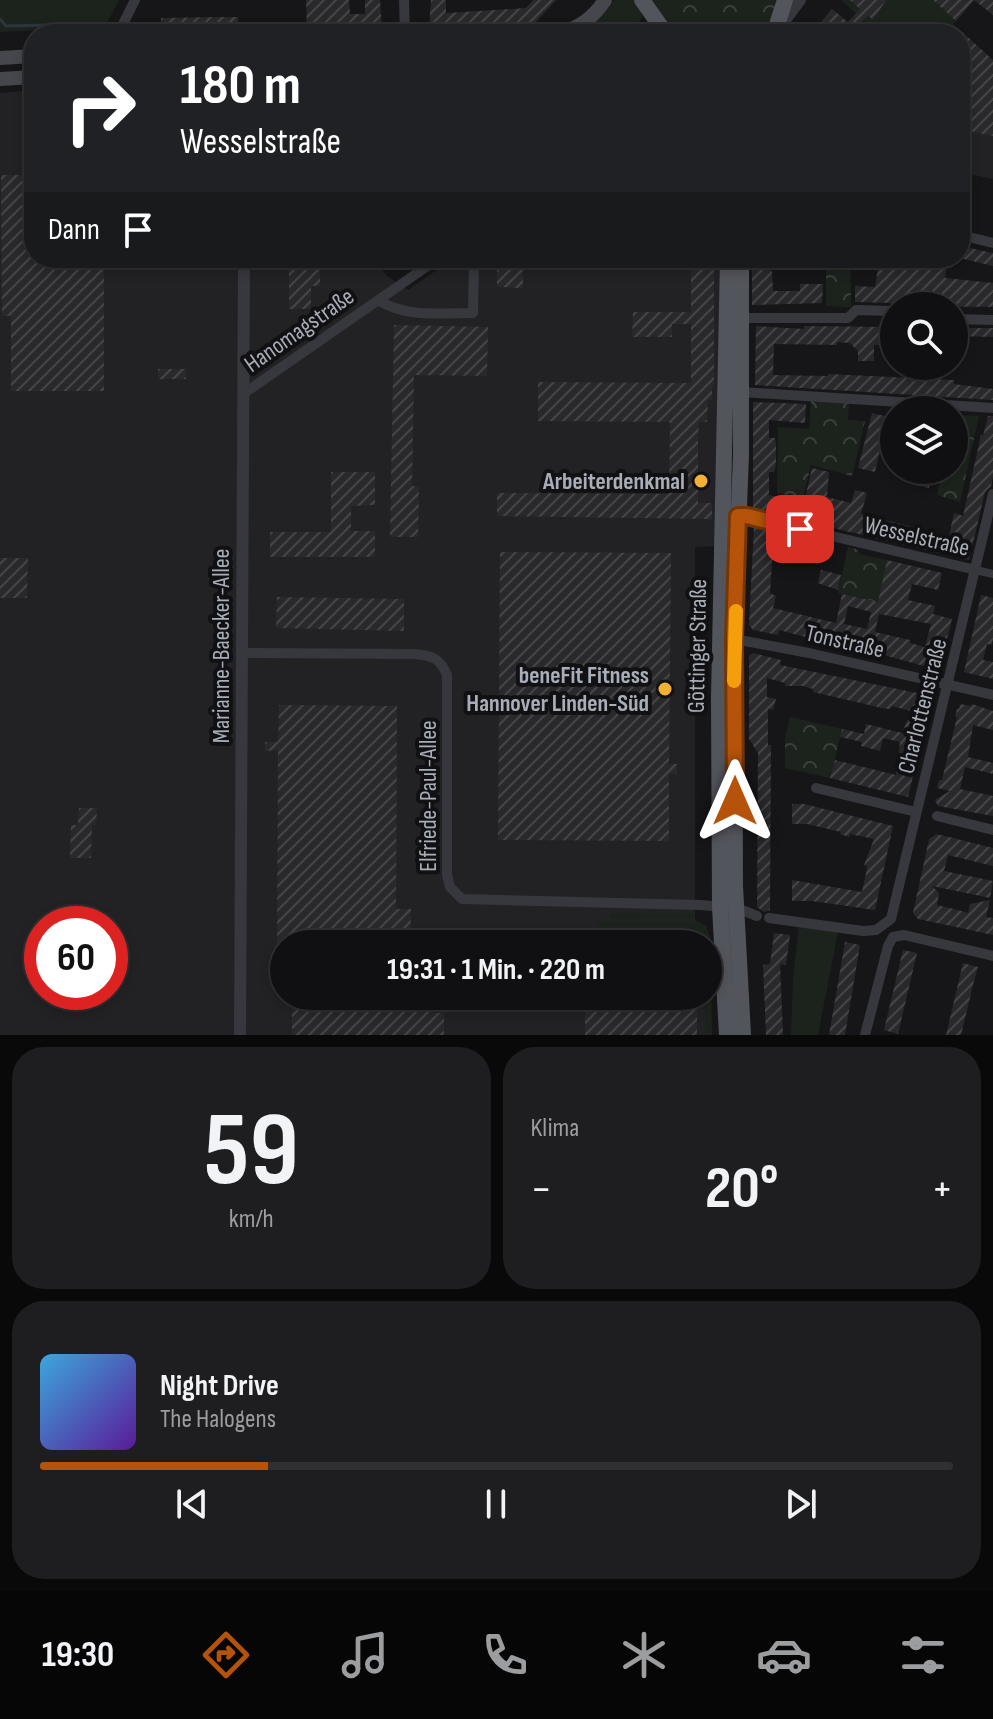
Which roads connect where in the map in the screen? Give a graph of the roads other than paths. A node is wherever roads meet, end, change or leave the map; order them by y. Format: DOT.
graph roads {
  1 [pos="135,0"];
  2 [pos="404,0"];
  3 [pos="605,0"];
  4 [pos="642,0"];
  5 [pos="785,0"];
  6 [pos="800,0"];
  7 [pos="123,24"];
  8 [pos="405,24"];
  9 [pos="584,24"];
  10 [pos="659,24"];
  11 [pos="778,24"];
  12 [pos="782,24"];
  13 [pos="24,57"];
  14 [pos="0,58"];
  15 [pos="24,78"];
  16 [pos="0,79"];
  17 [pos="970,237"];
  18 [pos="993,243"];
  19 [pos="244,268"];
  20 [pos="424,268"];
  21 [pos="474,268"];
  22 [pos="728,268"];
  23 [pos="741,268"];
  24 [pos="378,300"];
  25 [pos="880,311"];
  26 [pos="742,318"];
  27 [pos="968,319"];
  28 [pos="993,320"];
  29 [pos="741,392"];
  30 [pos="243,394"];
  31 [pos="993,408"];
  32 [pos="993,494"];
  33 [pos="738,516"];
  34 [pos="976,570"];
  35 [pos="993,574"];
  36 [pos="734,639"];
  37 [pos="242,653"];
  38 [pos="947,685"];
  39 [pos="993,695"];
  40 [pos="816,788"];
  41 [pos="916,812"];
  42 [pos="937,816"];
  43 [pos="993,830"];
  44 [pos="728,908"];
  45 [pos="757,916"];
  46 [pos="769,918"];
  47 [pos="993,956"];
  48 [pos="240,1035"];
  49 [pos="727,1035"];
  50 [pos="743,1035"];
  51 [pos="865,1035"];
  1 -- 7 [label="street"];
  2 -- 8 [label="street"];
  3 -- 9 [label="main road"];
  4 -- 10 [label="main road"];
  5 -- 11 [label="main road"];
  6 -- 12 [label="street"];
  13 -- 14 [label="main road"];
  15 -- 16 [label="main road"];
  17 -- 18 [label="street"];
  19 -- 30 [label="street, Marianne-Baecker-Allee"];
  20 -- 24 [label="street, Hanomagstraße"];
  21 -- 24 [label="street, Hanomagstraße"];
  22 -- 44 [label="main road, Göttinger Straße"];
  23 -- 26 [label="main road, Göttinger Straße"];
  24 -- 30 [label="street, Hanomagstraße"];
  25 -- 26 [label="street"];
  26 -- 29 [label="main road, Göttinger Straße"];
  27 -- 28 [label="street"];
  29 -- 31 [label="street"];
  29 -- 33 [label="main road, Göttinger Straße"];
  30 -- 37 [label="street, Marianne-Baecker-Allee"];
  32 -- 34 [label="street, Charlottenstraße"];
  33 -- 34 [label="street, Wesselstraße"];
  33 -- 36 [label="main road, Göttinger Straße"];
  34 -- 35 [label="street, Wesselstraße"];
  34 -- 38 [label="street, Charlottenstraße"];
  36 -- 38 [label="street, Tonstraße"];
  36 -- 44 [label="main road, Göttinger Straße"];
  37 -- 44 [label="street, Elfriede-Paul-Allee"];
  37 -- 48 [label="street, Marianne-Baecker-Allee"];
  38 -- 39 [label="street, Tonstraße"];
  38 -- 41 [label="street, Charlottenstraße"];
  40 -- 41 [label="street"];
  41 -- 42 [label="street"];
  41 -- 46 [label="street, Charlottenstraße"];
  42 -- 43 [label="street"];
  44 -- 45 [label="street"];
  44 -- 49 [label="main road, Göttinger Straße"];
  44 -- 50 [label="main road, Göttinger Straße"];
  47 -- 51 [label="street"];
}
